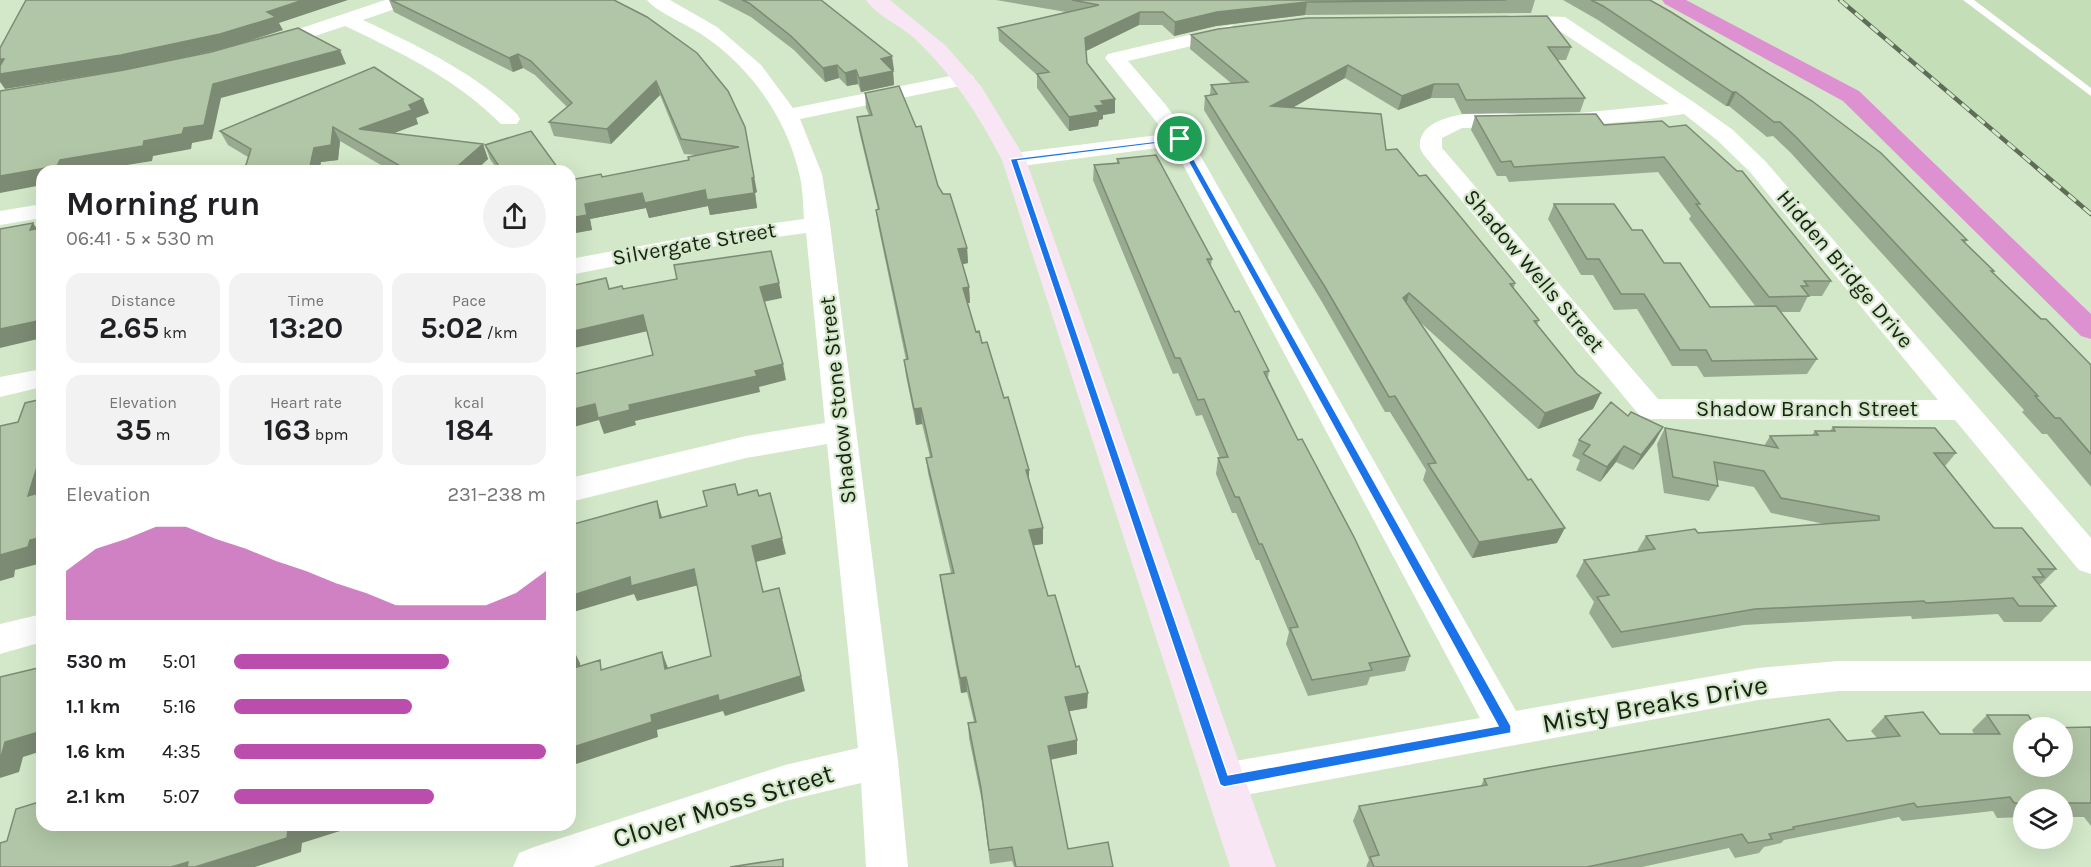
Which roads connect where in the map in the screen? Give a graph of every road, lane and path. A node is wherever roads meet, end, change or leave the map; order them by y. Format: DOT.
graph roads {
  1 [pos="403,0"];
  2 [pos="656,0"];
  3 [pos="876,0"];
  4 [pos="1968,0"];
  5 [pos="348,20"];
  6 [pos="1488,21"];
  7 [pos="1246,29"];
  8 [pos="248,51"];
  9 [pos="966,80"];
  10 [pos="2091,93"];
  11 [pos="1688,107"];
  12 [pos="789,115"];
  13 [pos="509,119"];
  14 [pos="1180,139"];
  15 [pos="1014,159"];
  16 [pos="36,212"];
  17 [pos="0,218"];
  18 [pos="818,224"];
  19 [pos="576,266"];
  20 [pos="36,379"];
  21 [pos="0,387"];
  22 [pos="1650,409"];
  23 [pos="1964,410"];
  24 [pos="842,431"];
  25 [pos="576,489"];
  26 [pos="2091,561"];
  27 [pos="36,630"];
  28 [pos="0,639"];
  29 [pos="2091,676"];
  30 [pos="1506,729"];
  31 [pos="879,761"];
  32 [pos="1224,781"];
  33 [pos="534,867"];
  34 [pos="887,867"];
  35 [pos="1253,867"];
  1 -- 5 [label="street"];
  2 -- 12 [label="street, Shadow Stone Street"];
  3 -- 9 [label="street"];
  4 -- 10 [label="lane"];
  5 -- 8 [label="street"];
  5 -- 13 [label="street"];
  6 -- 11 [label="street, Hidden Bridge Drive"];
  7 -- 14 [label="street"];
  9 -- 12 [label="street"];
  9 -- 15 [label="street"];
  11 -- 22 [label="street, Shadow Wells Street"];
  11 -- 23 [label="street, Hidden Bridge Drive"];
  12 -- 18 [label="street, Shadow Stone Street"];
  14 -- 15 [label="street"];
  14 -- 30 [label="street"];
  15 -- 32 [label="street"];
  16 -- 17 [label="street"];
  18 -- 19 [label="street, Silvergate Street"];
  18 -- 24 [label="street, Shadow Stone Street"];
  20 -- 21 [label="street"];
  22 -- 23 [label="street, Shadow Branch Street"];
  23 -- 26 [label="street, Hidden Bridge Drive"];
  24 -- 25 [label="street"];
  24 -- 31 [label="street, Shadow Stone Street"];
  27 -- 28 [label="street"];
  29 -- 30 [label="street, Misty Breaks Drive"];
  30 -- 32 [label="street, Misty Breaks Drive"];
  31 -- 33 [label="street, Clover Moss Street"];
  31 -- 34 [label="street, Shadow Stone Street"];
  32 -- 35 [label="street"];
}
